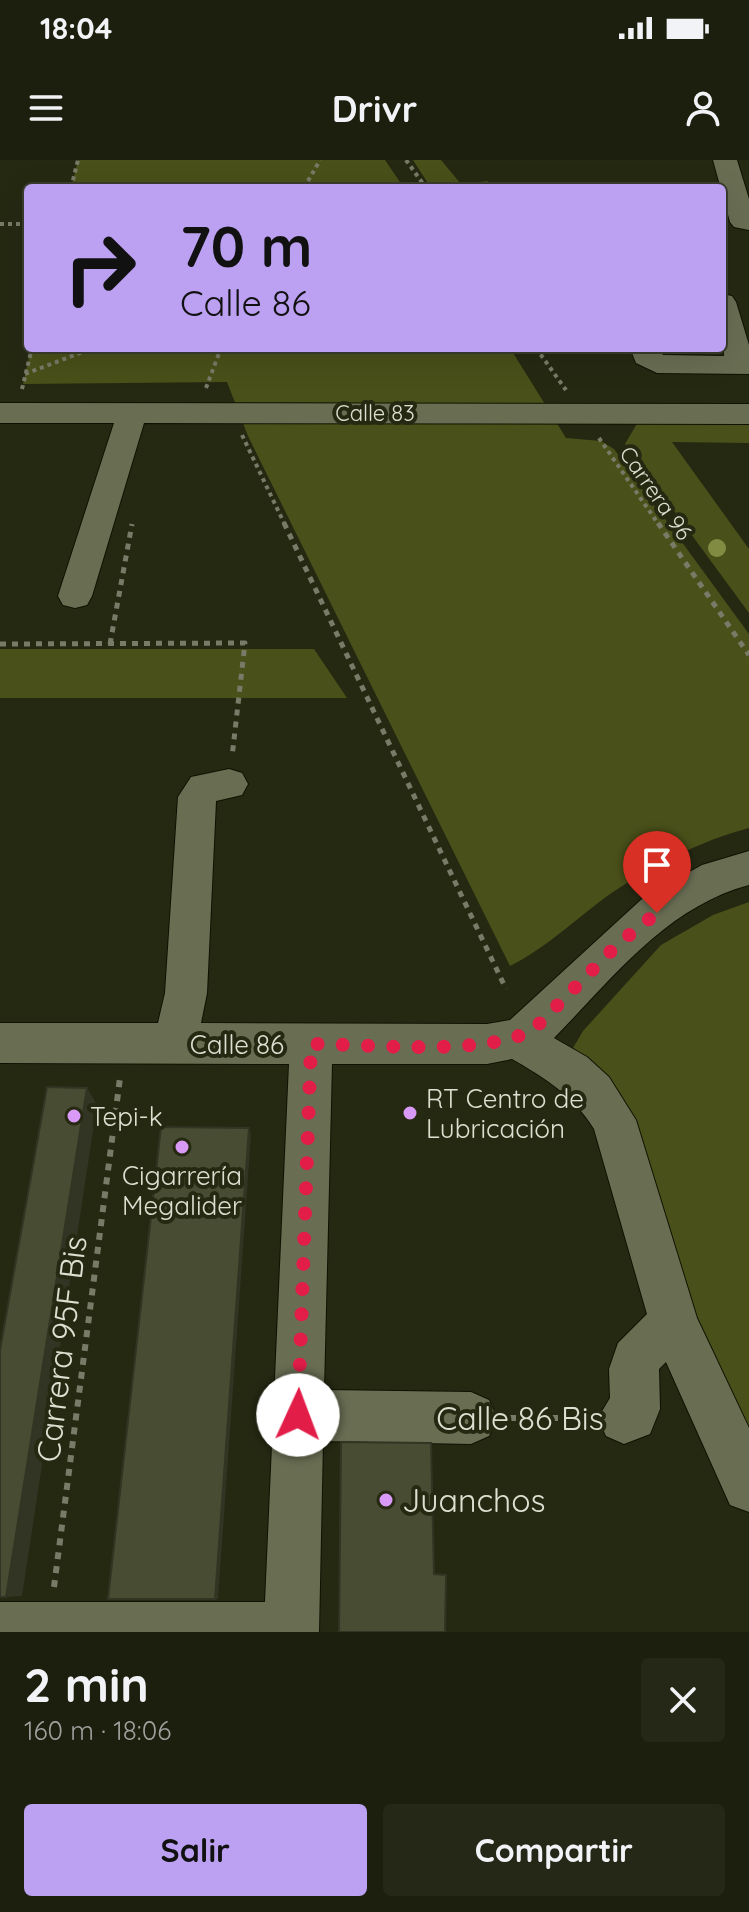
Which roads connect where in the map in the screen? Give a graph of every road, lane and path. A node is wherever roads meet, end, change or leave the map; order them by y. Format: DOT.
graph roads {
  1 [pos="78,160"];
  2 [pos="320,160"];
  3 [pos="406,160"];
  4 [pos="725,160"];
  5 [pos="72,184"];
  6 [pos="306,184"];
  7 [pos="423,184"];
  8 [pos="749,222"];
  9 [pos="0,224"];
  10 [pos="24,224"];
  11 [pos="726,313"];
  12 [pos="31,352"];
  13 [pos="83,352"];
  14 [pos="219,352"];
  15 [pos="539,352"];
  16 [pos="645,352"];
  17 [pos="690,356"];
  18 [pos="745,365"];
  19 [pos="25,374"];
  20 [pos="8,413"];
  21 [pos="132,413"];
  22 [pos="195,413"];
  23 [pos="232,413"];
  24 [pos="582,413"];
  25 [pos="749,414"];
  26 [pos="75,596"];
  27 [pos="245,643"];
  28 [pos="0,644"];
  29 [pos="749,655"];
  30 [pos="229,784"];
  31 [pos="749,868"];
  32 [pos="506,989"];
  33 [pos="516,1039"];
  34 [pos="0,1043"];
  35 [pos="175,1044"];
  36 [pos="311,1044"];
  37 [pos="121,1071"];
  38 [pos="674,1324"];
  39 [pos="298,1415"];
  40 [pos="471,1418"];
  41 [pos="624,1418"];
  42 [pos="749,1486"];
  43 [pos="24,1630"];
  44 [pos="291,1631"];
  1 -- 5 [label="path"];
  2 -- 6 [label="path"];
  3 -- 7 [label="path"];
  4 -- 8 [label="street"];
  9 -- 10 [label="path"];
  11 -- 18 [label="street"];
  12 -- 19 [label="path"];
  13 -- 19 [label="path"];
  14 -- 22 [label="path"];
  15 -- 24 [label="path, Carrera 96"];
  16 -- 17 [label="street"];
  17 -- 18 [label="street"];
  19 -- 20 [label="path"];
  20 -- 21 [label="street, Calle 83"];
  21 -- 22 [label="street, Calle 83"];
  21 -- 26 [label="street"];
  22 -- 23 [label="street, Calle 83"];
  23 -- 24 [label="street, Calle 83"];
  23 -- 32 [label="path"];
  24 -- 25 [label="street, Calle 83"];
  24 -- 29 [label="path, Carrera 96"];
  27 -- 28 [label="path"];
  30 -- 35 [label="street"];
  31 -- 33 [label="street, Calle 86"];
  33 -- 36 [label="street, Calle 86"];
  33 -- 38 [label="street"];
  34 -- 35 [label="street, Calle 86"];
  35 -- 36 [label="street, Calle 86"];
  36 -- 39 [label="street"];
  37 -- 43 [label="path, Carrera 95F Bis"];
  38 -- 41 [label="street, Calle 86 Bis"];
  38 -- 42 [label="street"];
  39 -- 40 [label="street, Calle 86 Bis"];
  39 -- 44 [label="street"];
  40 -- 41 [label="path, Calle 86 Bis"];
  43 -- 44 [label="street"];
}
